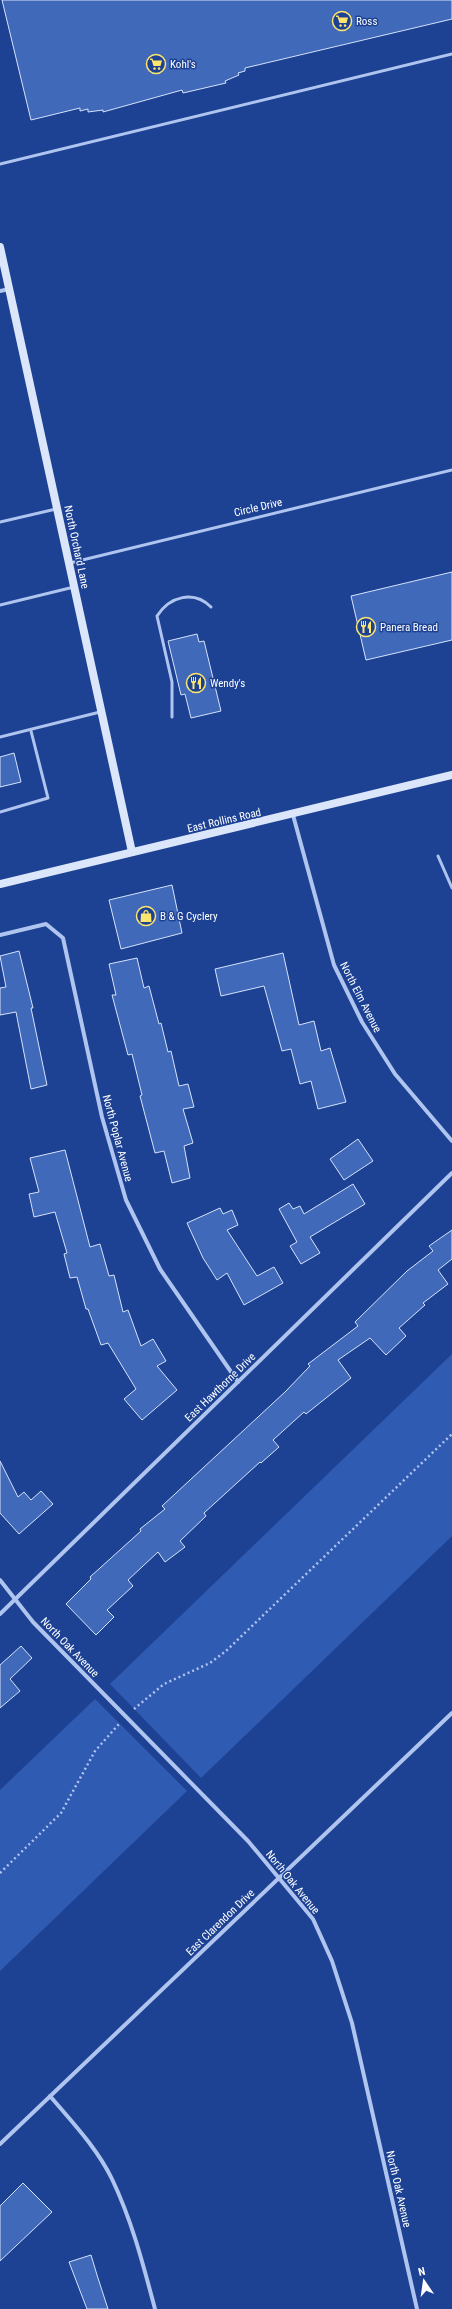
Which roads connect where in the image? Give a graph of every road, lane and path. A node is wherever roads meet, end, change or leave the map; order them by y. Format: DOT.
graph roads {
  1 [pos="452,54"];
  2 [pos="0,164"];
  3 [pos="0,247"];
  4 [pos="10,289"];
  5 [pos="0,291"];
  6 [pos="452,470"];
  7 [pos="58,508"];
  8 [pos="0,522"];
  9 [pos="70,563"];
  10 [pos="75,587"];
  11 [pos="0,605"];
  12 [pos="211,608"];
  13 [pos="102,711"];
  14 [pos="172,717"];
  15 [pos="30,731"];
  16 [pos="0,737"];
  17 [pos="452,775"];
  18 [pos="0,812"];
  19 [pos="293,815"];
  20 [pos="132,852"];
  21 [pos="438,856"];
  22 [pos="0,884"];
  23 [pos="452,888"];
  24 [pos="0,935"];
  25 [pos="452,1141"];
  26 [pos="452,1173"];
  27 [pos="238,1382"];
  28 [pos="452,1434"];
  29 [pos="0,1580"];
  30 [pos="15,1599"];
  31 [pos="0,1614"];
  32 [pos="133,1710"];
  33 [pos="452,1713"];
  34 [pos="119,1724"];
  35 [pos="0,1873"];
  36 [pos="280,1877"];
  37 [pos="50,2096"];
  38 [pos="0,2144"];
  39 [pos="154,2309"];
  40 [pos="417,2309"];
  1 -- 2 [label="lane"];
  3 -- 4 [label="street, North Orchard Lane"];
  4 -- 5 [label="street"];
  4 -- 7 [label="street, North Orchard Lane"];
  6 -- 9 [label="lane, Circle Drive"];
  7 -- 8 [label="lane"];
  7 -- 9 [label="street, North Orchard Lane"];
  9 -- 10 [label="street, North Orchard Lane"];
  10 -- 11 [label="lane"];
  10 -- 13 [label="street, North Orchard Lane"];
  12 -- 14 [label="lane"];
  13 -- 15 [label="lane"];
  13 -- 20 [label="street, North Orchard Lane"];
  15 -- 16 [label="lane"];
  15 -- 18 [label="lane"];
  17 -- 19 [label="street, East Rollins Road"];
  19 -- 20 [label="street, East Rollins Road"];
  19 -- 25 [label="street, North Elm Avenue"];
  20 -- 22 [label="street, East Rollins Road"];
  21 -- 23 [label="lane"];
  24 -- 27 [label="street, North Poplar Avenue"];
  26 -- 27 [label="street, East Hawthorne Drive"];
  27 -- 30 [label="street, East Hawthorne Drive"];
  28 -- 32 [label="path"];
  29 -- 30 [label="street, North Oak Avenue"];
  30 -- 31 [label="street, East Hawthorne Drive"];
  30 -- 36 [label="street, North Oak Avenue"];
  33 -- 36 [label="street, East Clarendon Drive"];
  34 -- 35 [label="path"];
  36 -- 37 [label="street, East Clarendon Drive"];
  36 -- 40 [label="street, North Oak Avenue"];
  37 -- 38 [label="street, East Clarendon Drive"];
  37 -- 39 [label="street"];
}
